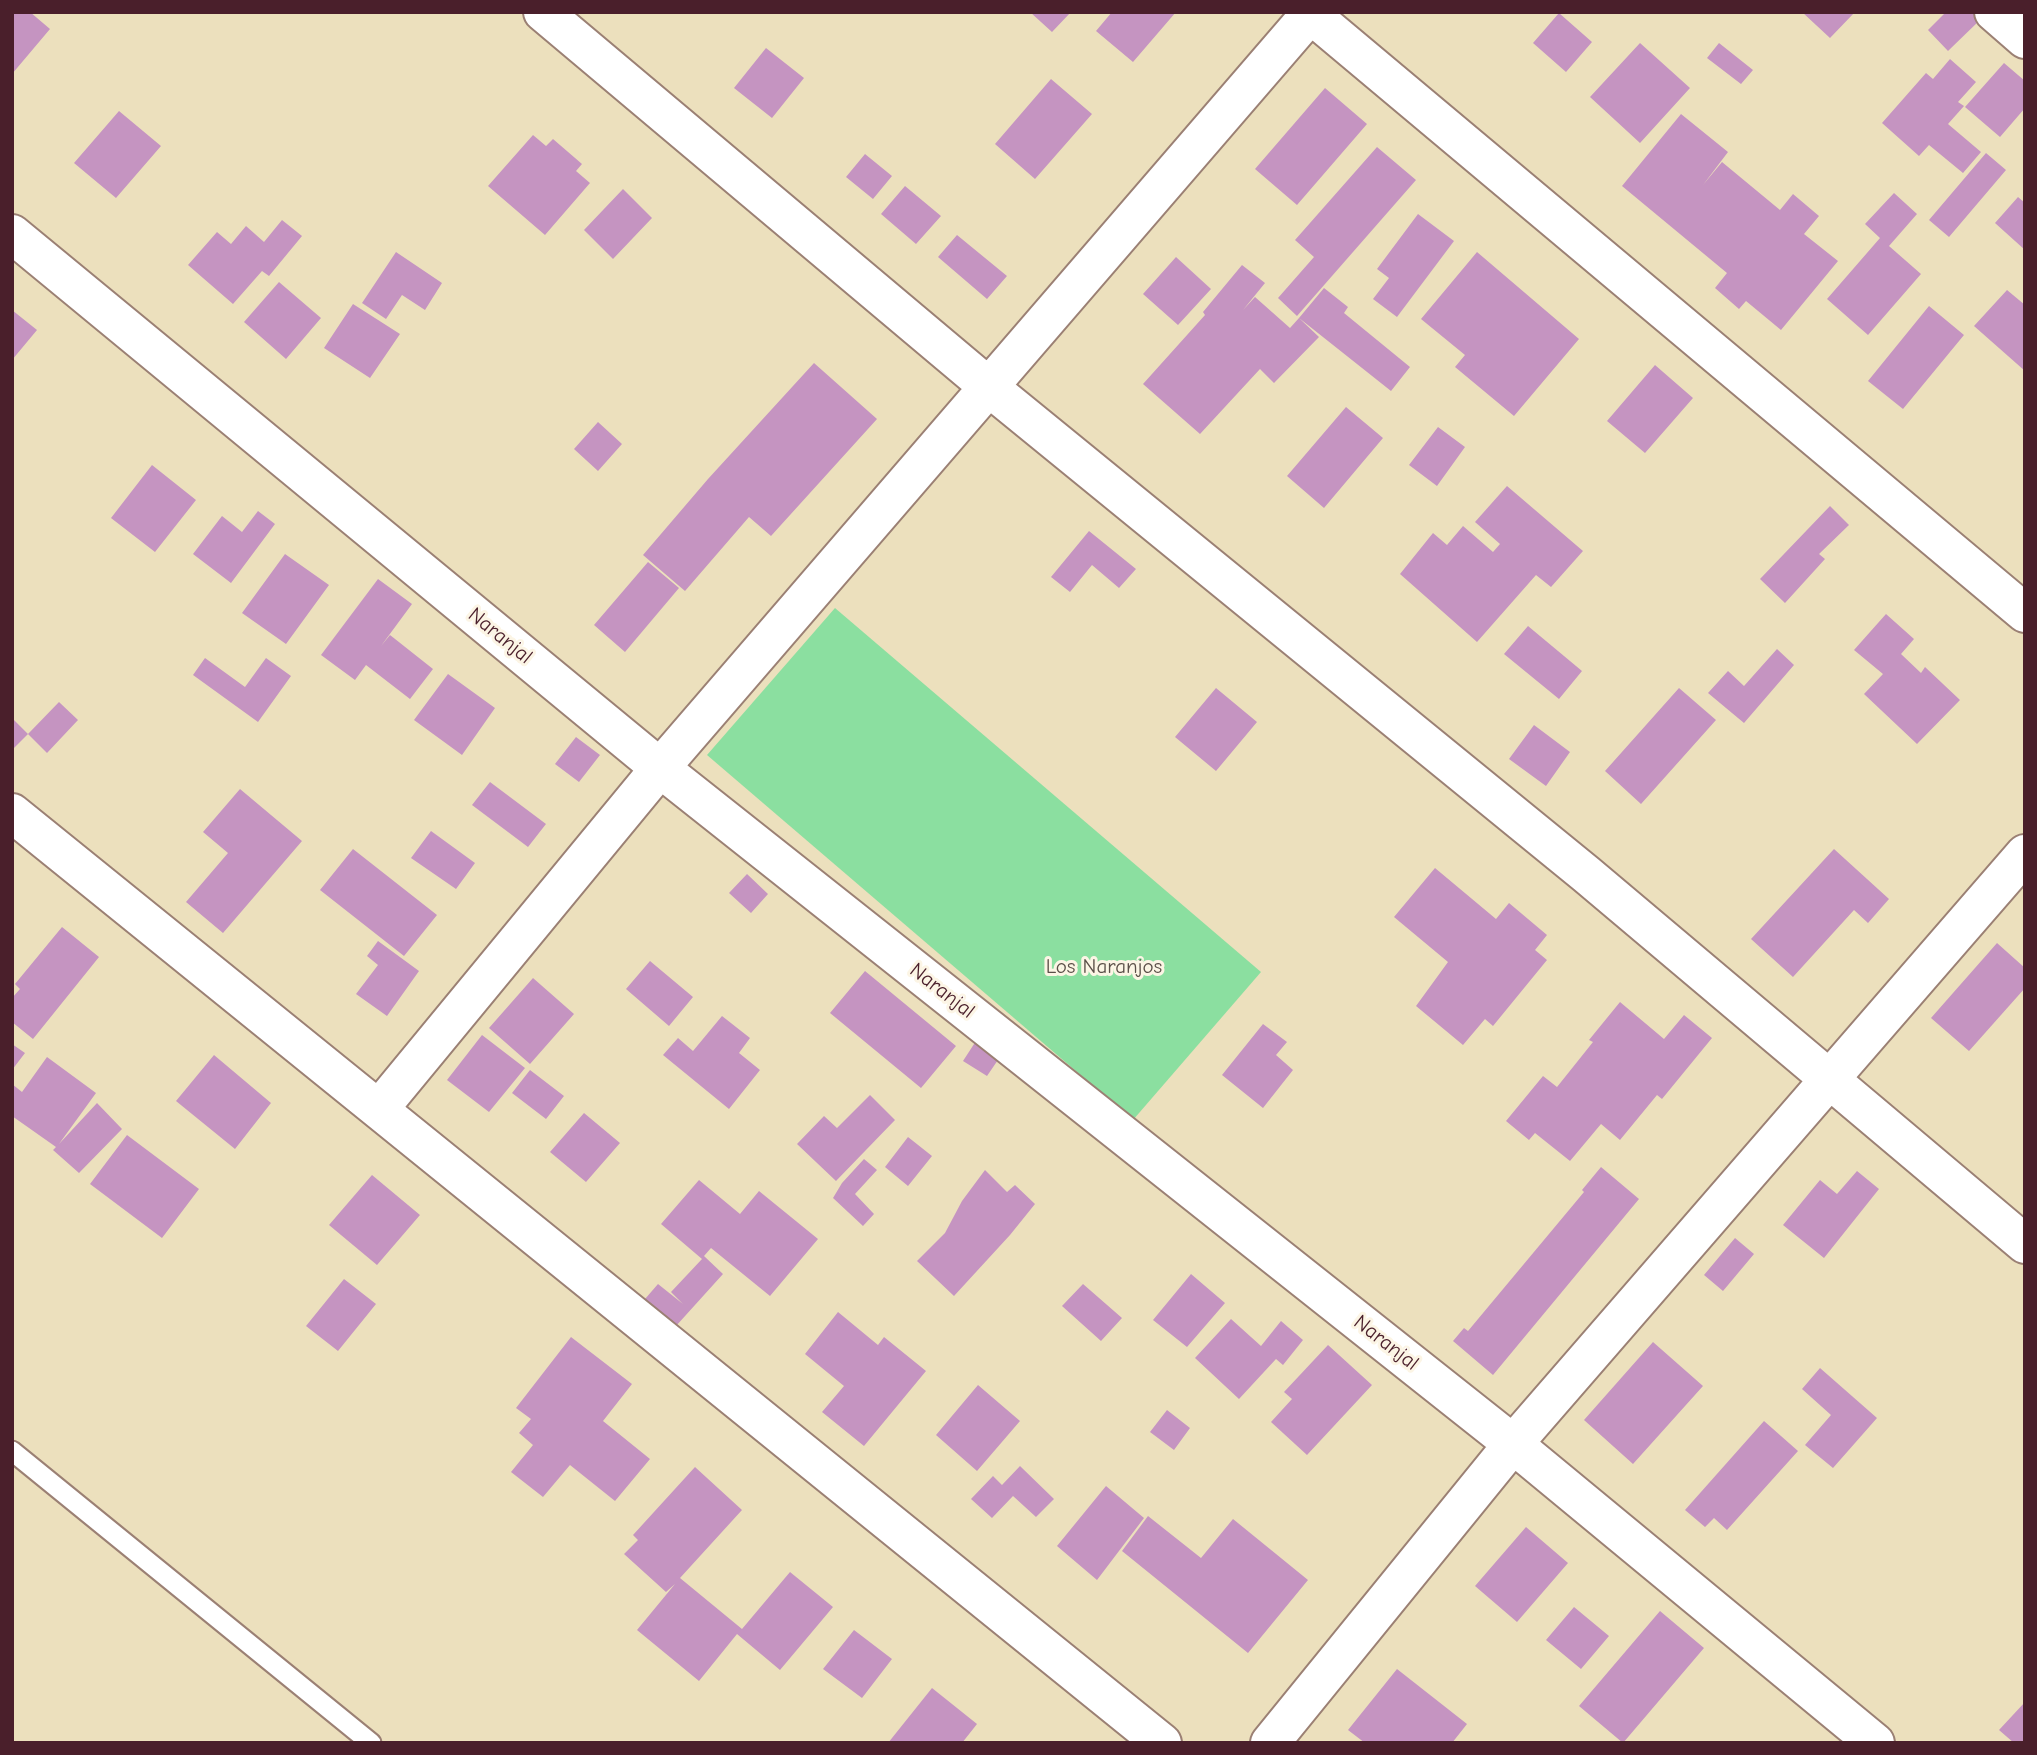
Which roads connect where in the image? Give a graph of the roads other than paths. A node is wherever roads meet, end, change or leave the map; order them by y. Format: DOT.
graph roads {
  1 [pos="543,12"];
  2 [pos="1994,12"];
  3 [pos="1310,13"];
  4 [pos="2025,39"];
  5 [pos="12,234"];
  6 [pos="990,387"];
  7 [pos="2025,613"];
  8 [pos="660,768"];
  9 [pos="12,813"];
  10 [pos="2025,854"];
  11 [pos="1828,1079"];
  12 [pos="379,1109"];
  13 [pos="2025,1244"];
  14 [pos="1513,1444"];
  15 [pos="12,1451"];
  16 [pos="372,1743"];
  17 [pos="1162,1743"];
  18 [pos="1269,1743"];
  19 [pos="1875,1743"];
  1 -- 6 [label="street"];
  2 -- 4 [label="street"];
  3 -- 6 [label="street"];
  3 -- 7 [label="street"];
  5 -- 8 [label="street, Naranjal"];
  6 -- 8 [label="street"];
  6 -- 11 [label="street"];
  8 -- 12 [label="street"];
  8 -- 14 [label="street, Naranjal"];
  9 -- 12 [label="street"];
  10 -- 11 [label="street"];
  11 -- 13 [label="street"];
  11 -- 14 [label="street"];
  12 -- 17 [label="street"];
  14 -- 18 [label="street"];
  14 -- 19 [label="street, Naranjal"];
  15 -- 16 [label="lane"];
}
